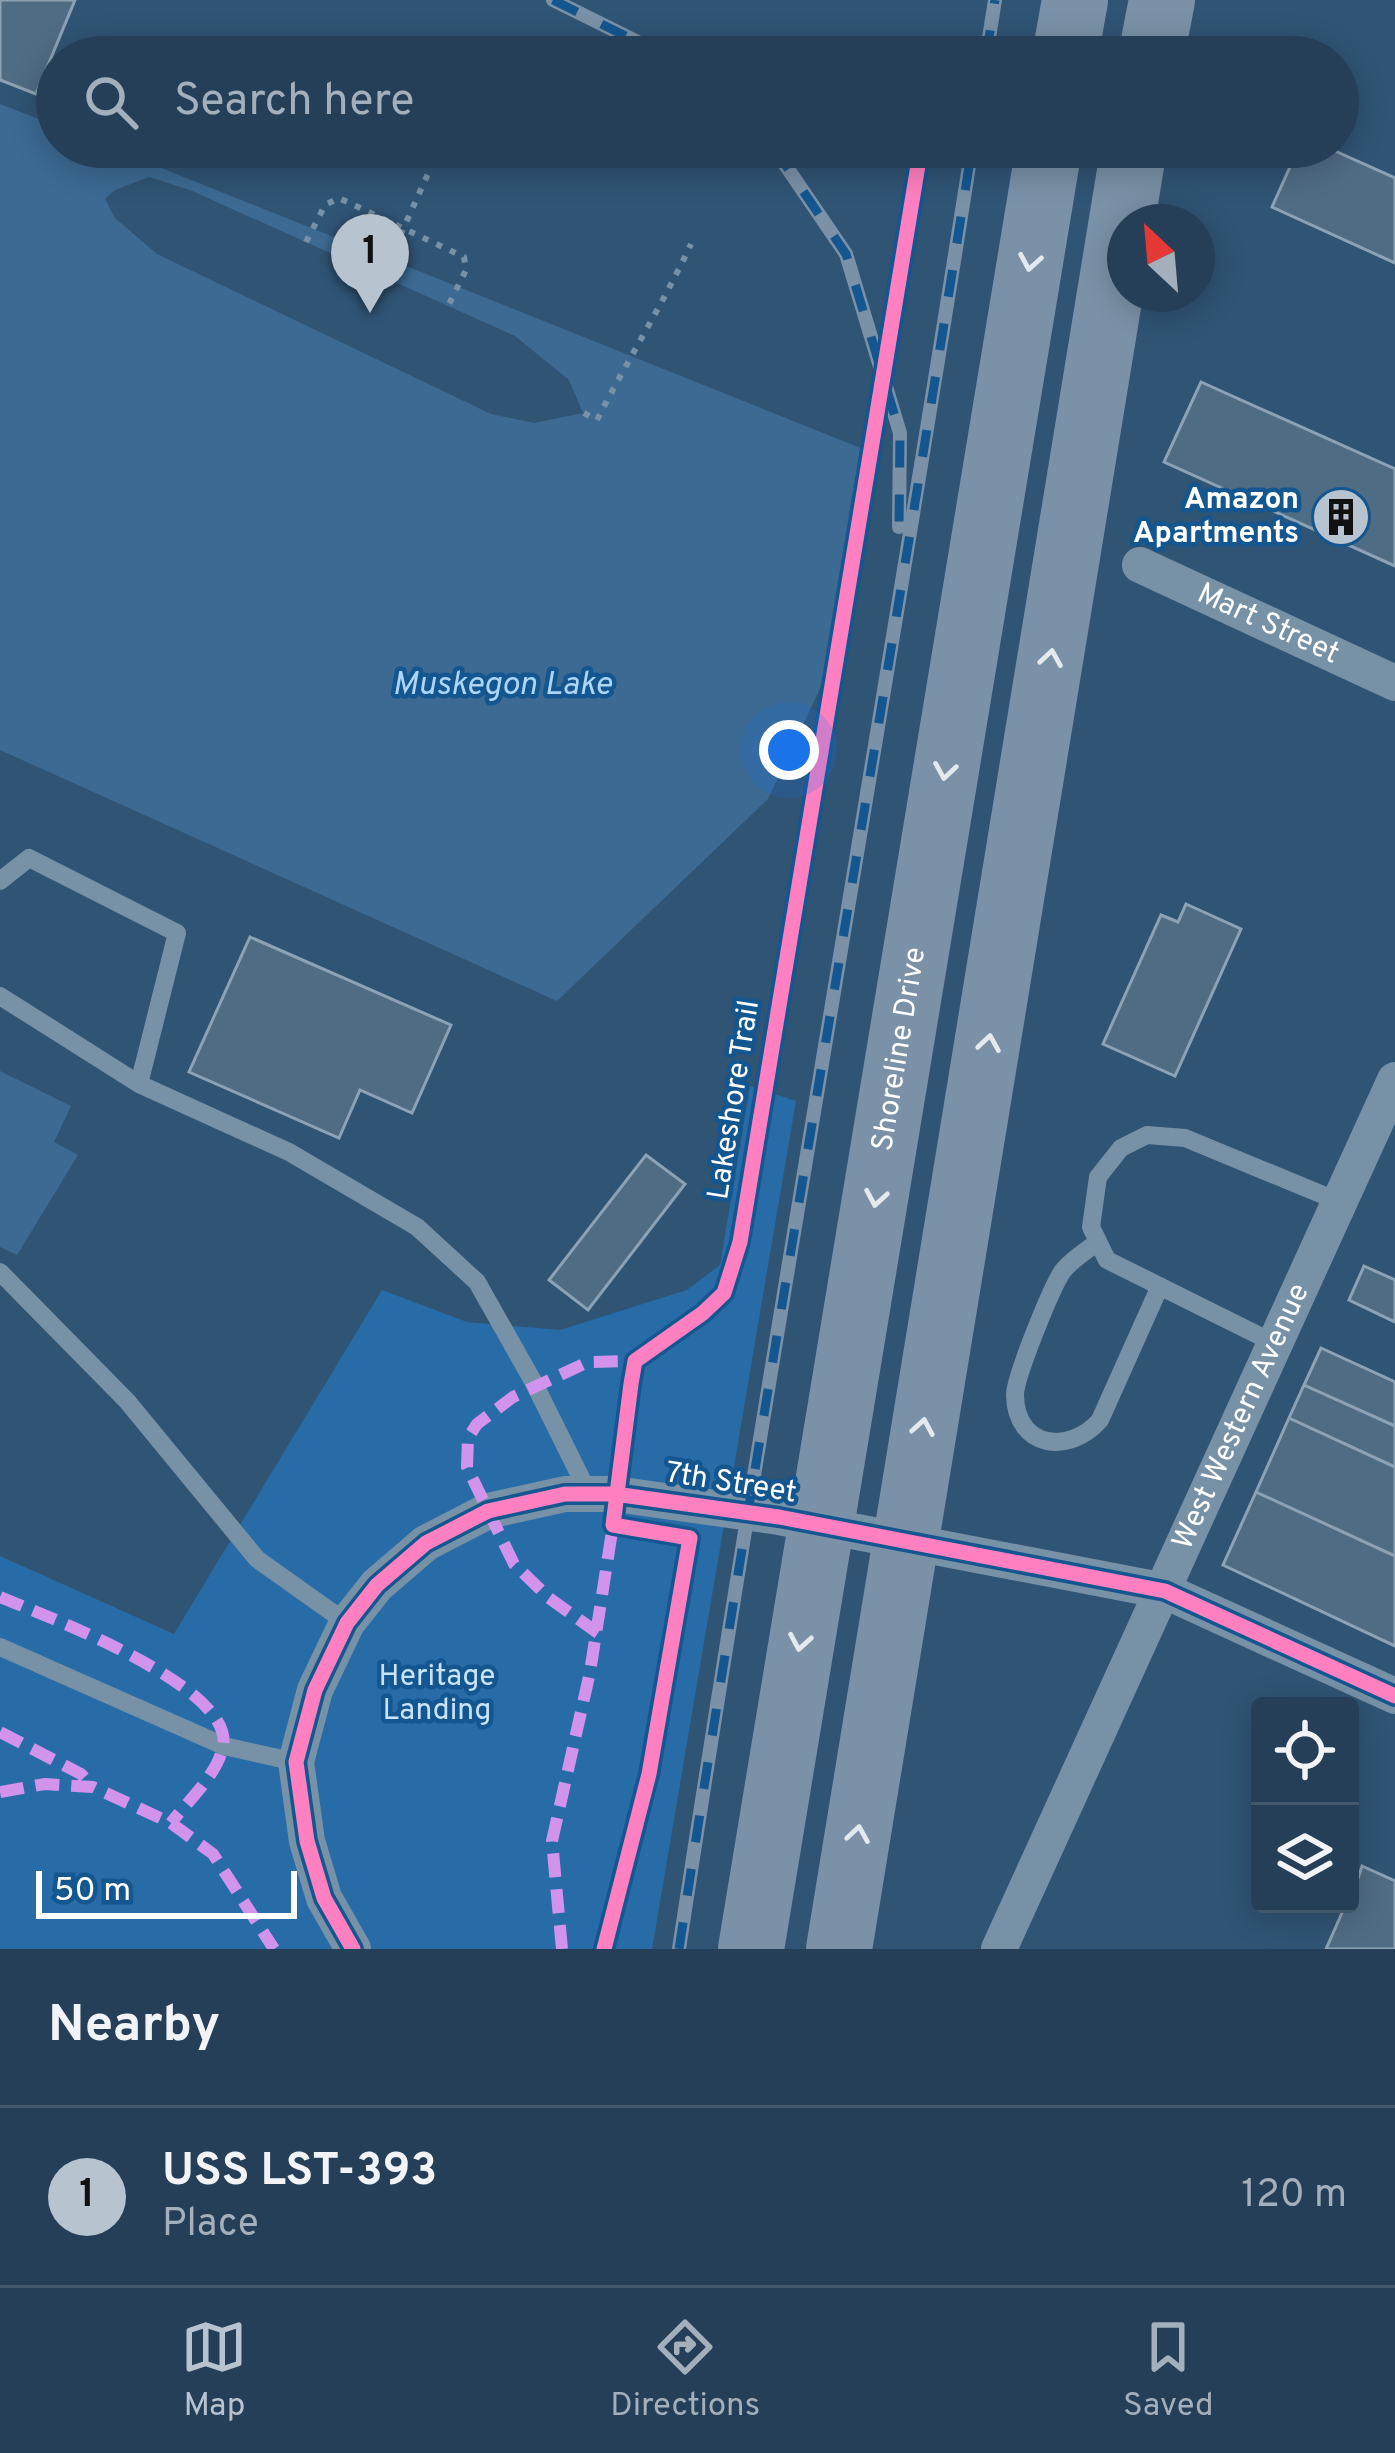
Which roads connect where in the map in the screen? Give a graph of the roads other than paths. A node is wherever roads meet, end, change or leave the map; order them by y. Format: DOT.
graph roads {
  1 [pos="1075,0"];
  2 [pos="1162,0"];
  3 [pos="1069,36"];
  4 [pos="1155,36"];
  5 [pos="1046,168"];
  6 [pos="1131,168"];
  7 [pos="1140,565"];
  8 [pos="1395,683"];
  9 [pos="0,881"];
  10 [pos="0,996"];
  11 [pos="1395,1080"];
  12 [pos="139,1084"];
  13 [pos="1340,1202"];
  14 [pos="1098,1242"];
  15 [pos="0,1272"];
  16 [pos="1160,1286"];
  17 [pos="1276,1344"];
  18 [pos="589,1494"];
  19 [pos="821,1526"];
  20 [pos="903,1542"];
  21 [pos="1165,1591"];
  22 [pos="347,1623"];
  23 [pos="0,1647"];
  24 [pos="1395,1696"];
  25 [pos="296,1762"];
  26 [pos="353,1949"];
  27 [pos="751,1949"];
  28 [pos="839,1949"];
  29 [pos="999,1949"];
  1 -- 3 [label="highway"];
  2 -- 4 [label="highway"];
  5 -- 19 [label="highway, Shoreline Drive, one-way"];
  20 -- 6 [label="highway, one-way"];
  7 -- 8 [label="street, Mart Street"];
  9 -- 12 [label="lane"];
  10 -- 12 [label="lane"];
  11 -- 13 [label="street, West Western Avenue"];
  12 -- 18 [label="lane"];
  13 -- 14 [label="lane"];
  13 -- 17 [label="street, West Western Avenue"];
  14 -- 16 [label="lane"];
  14 -- 16 [label="lane"];
  15 -- 22 [label="lane"];
  16 -- 17 [label="lane"];
  17 -- 21 [label="street, West Western Avenue"];
  18 -- 19 [label="street, 7th Street"];
  18 -- 22 [label="street, 7th Street"];
  19 -- 20 [label="street, 7th Street"];
  19 -- 27 [label="highway, Shoreline Drive, one-way"];
  20 -- 21 [label="street, 7th Street"];
  28 -- 20 [label="highway, one-way"];
  21 -- 24 [label="street, 7th Street"];
  21 -- 29 [label="street, West Western Avenue"];
  22 -- 25 [label="street, 7th Street"];
  23 -- 25 [label="lane"];
  25 -- 26 [label="street, 7th Street"];
}
